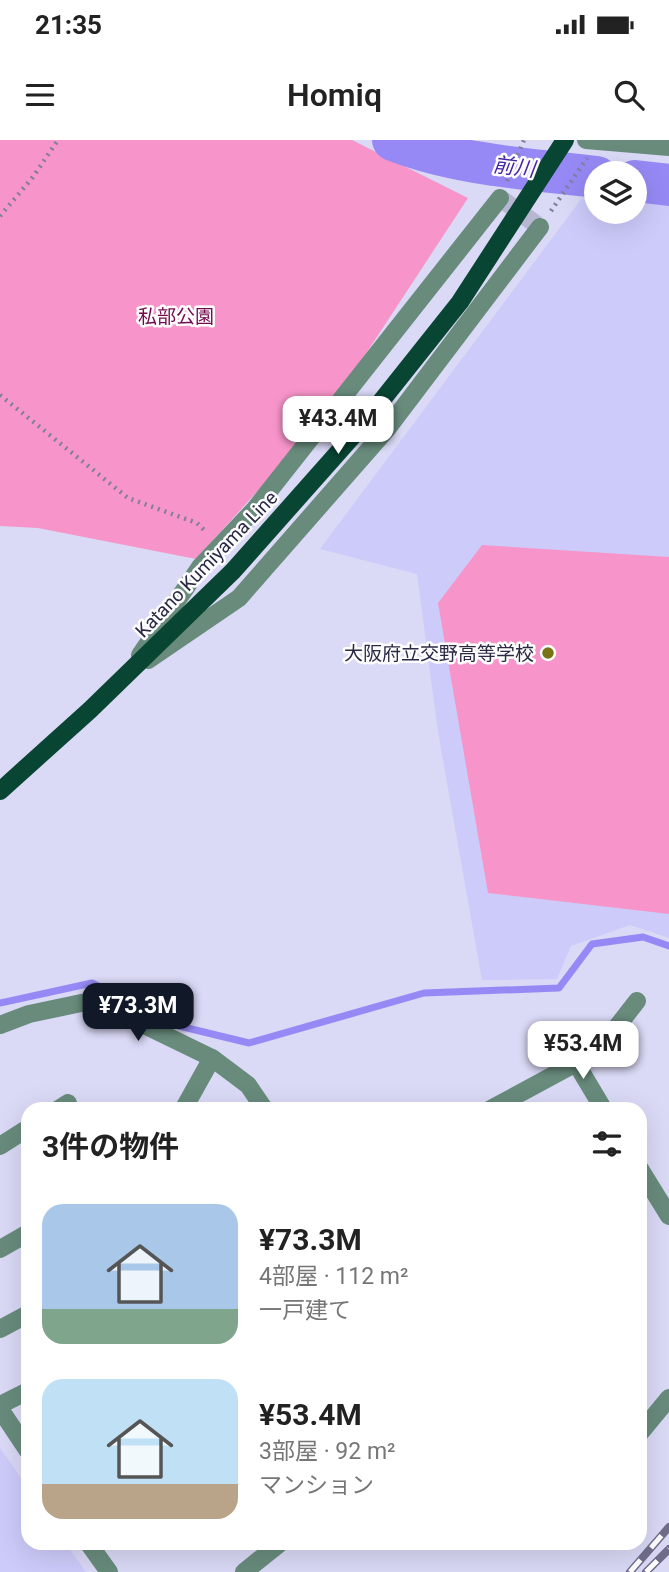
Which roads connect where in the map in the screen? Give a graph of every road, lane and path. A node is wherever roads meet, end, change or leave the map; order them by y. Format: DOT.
graph roads {
  1 [pos="58,140"];
  2 [pos="524,140"];
  3 [pos="565,140"];
  4 [pos="592,141"];
  5 [pos="669,147"];
  6 [pos="500,198"];
  7 [pos="0,216"];
  8 [pos="540,227"];
  9 [pos="0,395"];
  10 [pos="221,546"];
  11 [pos="127,675"];
  12 [pos="0,791"];
  13 [pos="637,1001"];
  14 [pos="0,1025"];
  15 [pos="212,1058"];
  16 [pos="576,1063"];
  17 [pos="187,1102"];
  18 [pos="260,1102"];
  19 [pos="504,1102"];
  20 [pos="599,1102"];
  21 [pos="21,1132"];
  22 [pos="0,1146"];
  23 [pos="647,1180"];
  24 [pos="669,1216"];
  25 [pos="21,1237"];
  26 [pos="0,1249"];
  27 [pos="21,1318"];
  28 [pos="0,1329"];
  29 [pos="21,1395"];
  30 [pos="669,1398"];
  31 [pos="0,1407"];
  32 [pos="647,1425"];
  33 [pos="21,1440"];
  34 [pos="93,1550"];
  35 [pos="272,1550"];
  36 [pos="108,1572"];
  37 [pos="244,1572"];
  1 -- 7 [label="path"];
  2 -- 6 [label="path"];
  3 -- 11 [label="main road, Katano Kumiyama Line"];
  4 -- 5 [label="street"];
  4 -- 8 [label="path"];
  6 -- 10 [label="street"];
  8 -- 11 [label="street"];
  9 -- 10 [label="path"];
  10 -- 11 [label="street"];
  11 -- 12 [label="main road, Katano Kumiyama Line"];
  13 -- 16 [label="street"];
  14 -- 15 [label="street"];
  15 -- 17 [label="street"];
  15 -- 18 [label="street"];
  16 -- 19 [label="street"];
  16 -- 20 [label="street"];
  21 -- 22 [label="street"];
  23 -- 24 [label="street"];
  25 -- 26 [label="street"];
  27 -- 28 [label="street"];
  29 -- 31 [label="street"];
  30 -- 32 [label="street"];
  31 -- 33 [label="street"];
  34 -- 36 [label="street"];
  35 -- 37 [label="street"];
}
